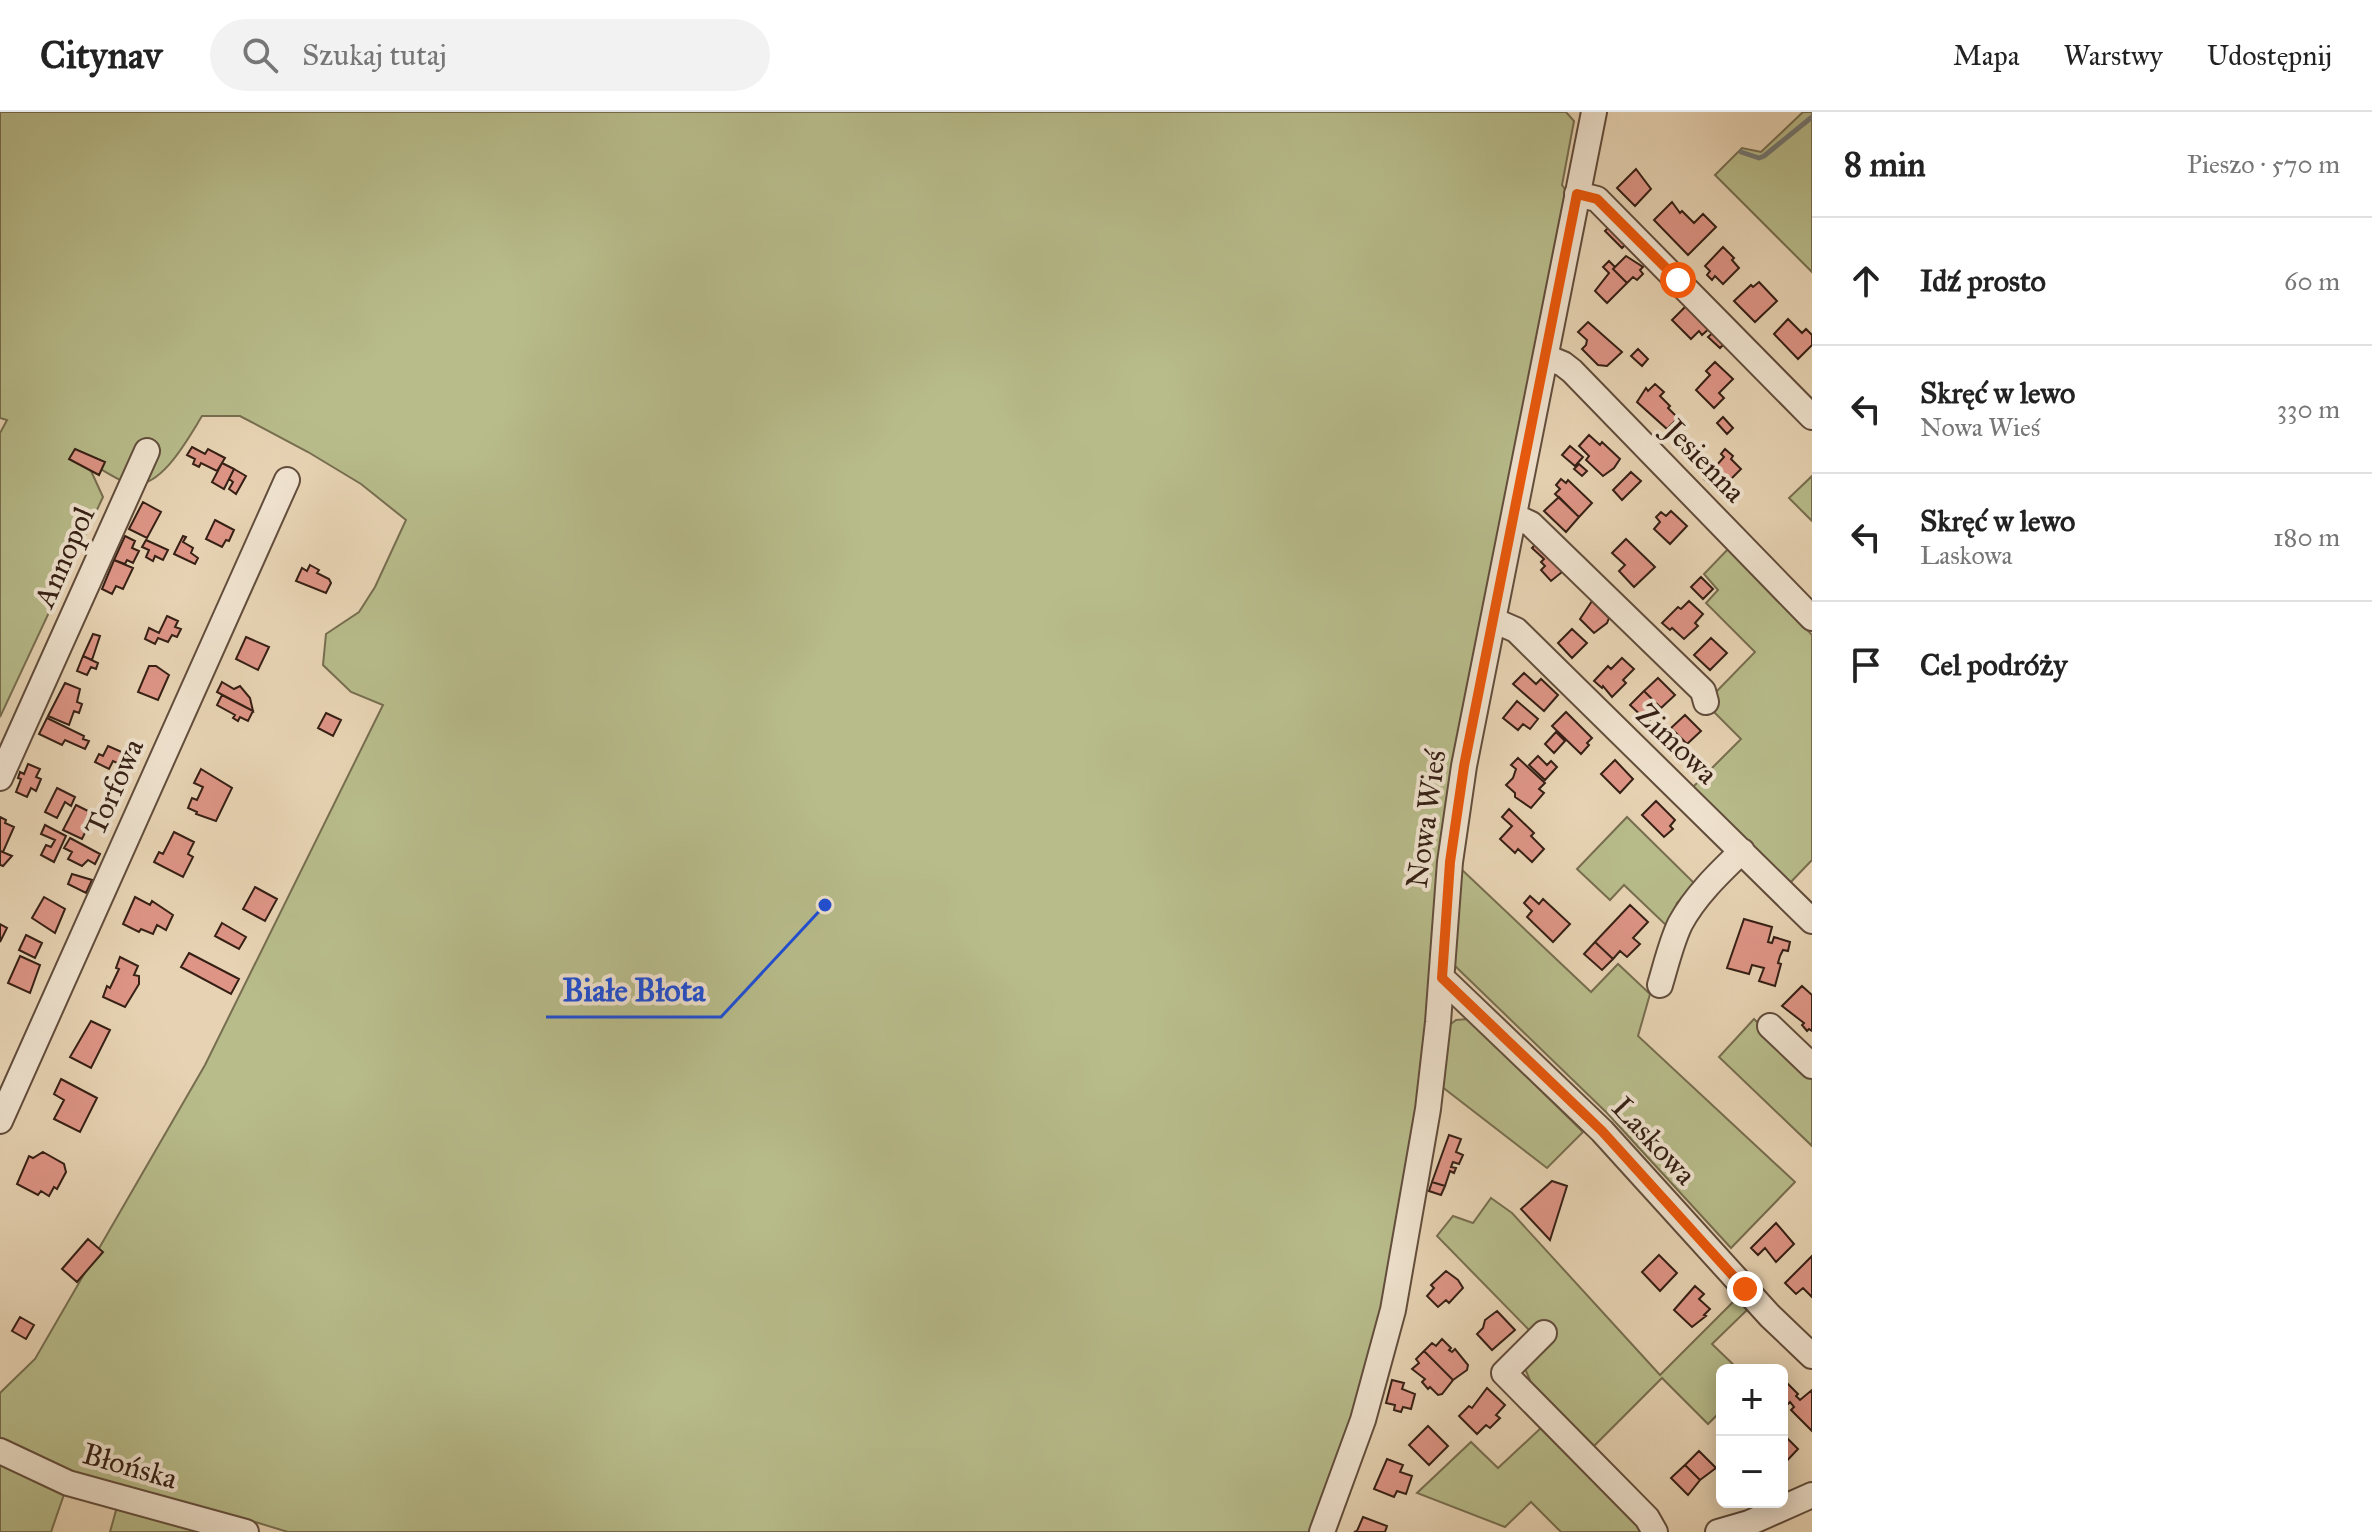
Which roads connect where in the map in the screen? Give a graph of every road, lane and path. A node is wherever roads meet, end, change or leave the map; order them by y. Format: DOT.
graph roads {
  1 [pos="1594,112"];
  2 [pos="1577,194"];
  3 [pos="1546,357"];
  4 [pos="1812,417"];
  5 [pos="147,451"];
  6 [pos="287,480"];
  7 [pos="1514,516"];
  8 [pos="1812,618"];
  9 [pos="1493,620"];
  10 [pos="1706,702"];
  11 [pos="0,778"];
  12 [pos="1742,851"];
  13 [pos="1812,921"];
  14 [pos="1442,978"];
  15 [pos="1660,985"];
  16 [pos="1770,1026"];
  17 [pos="1812,1066"];
  18 [pos="0,1121"];
  19 [pos="1544,1333"];
  20 [pos="1812,1356"];
  21 [pos="0,1451"];
  22 [pos="1812,1495"];
  23 [pos="1765,1525"];
  24 [pos="246,1532"];
  25 [pos="1322,1532"];
  26 [pos="1655,1532"];
  27 [pos="1718,1532"];
  1 -- 2 [label="street, Nowa Wieś"];
  2 -- 3 [label="street, Nowa Wieś"];
  2 -- 4 [label="street"];
  3 -- 7 [label="street, Nowa Wieś"];
  3 -- 8 [label="street, Jesienna"];
  5 -- 11 [label="street, Annopol"];
  6 -- 18 [label="street, Torfowa"];
  7 -- 9 [label="street, Nowa Wieś"];
  7 -- 10 [label="street"];
  9 -- 12 [label="street, Zimowa"];
  9 -- 14 [label="street, Nowa Wieś"];
  12 -- 13 [label="street, Zimowa"];
  12 -- 15 [label="street"];
  14 -- 20 [label="street, Laskowa"];
  14 -- 25 [label="street, Nowa Wieś"];
  16 -- 17 [label="street"];
  19 -- 26 [label="street"];
  21 -- 24 [label="street, Błońska"];
  22 -- 23 [label="street"];
  23 -- 27 [label="street"];
}
